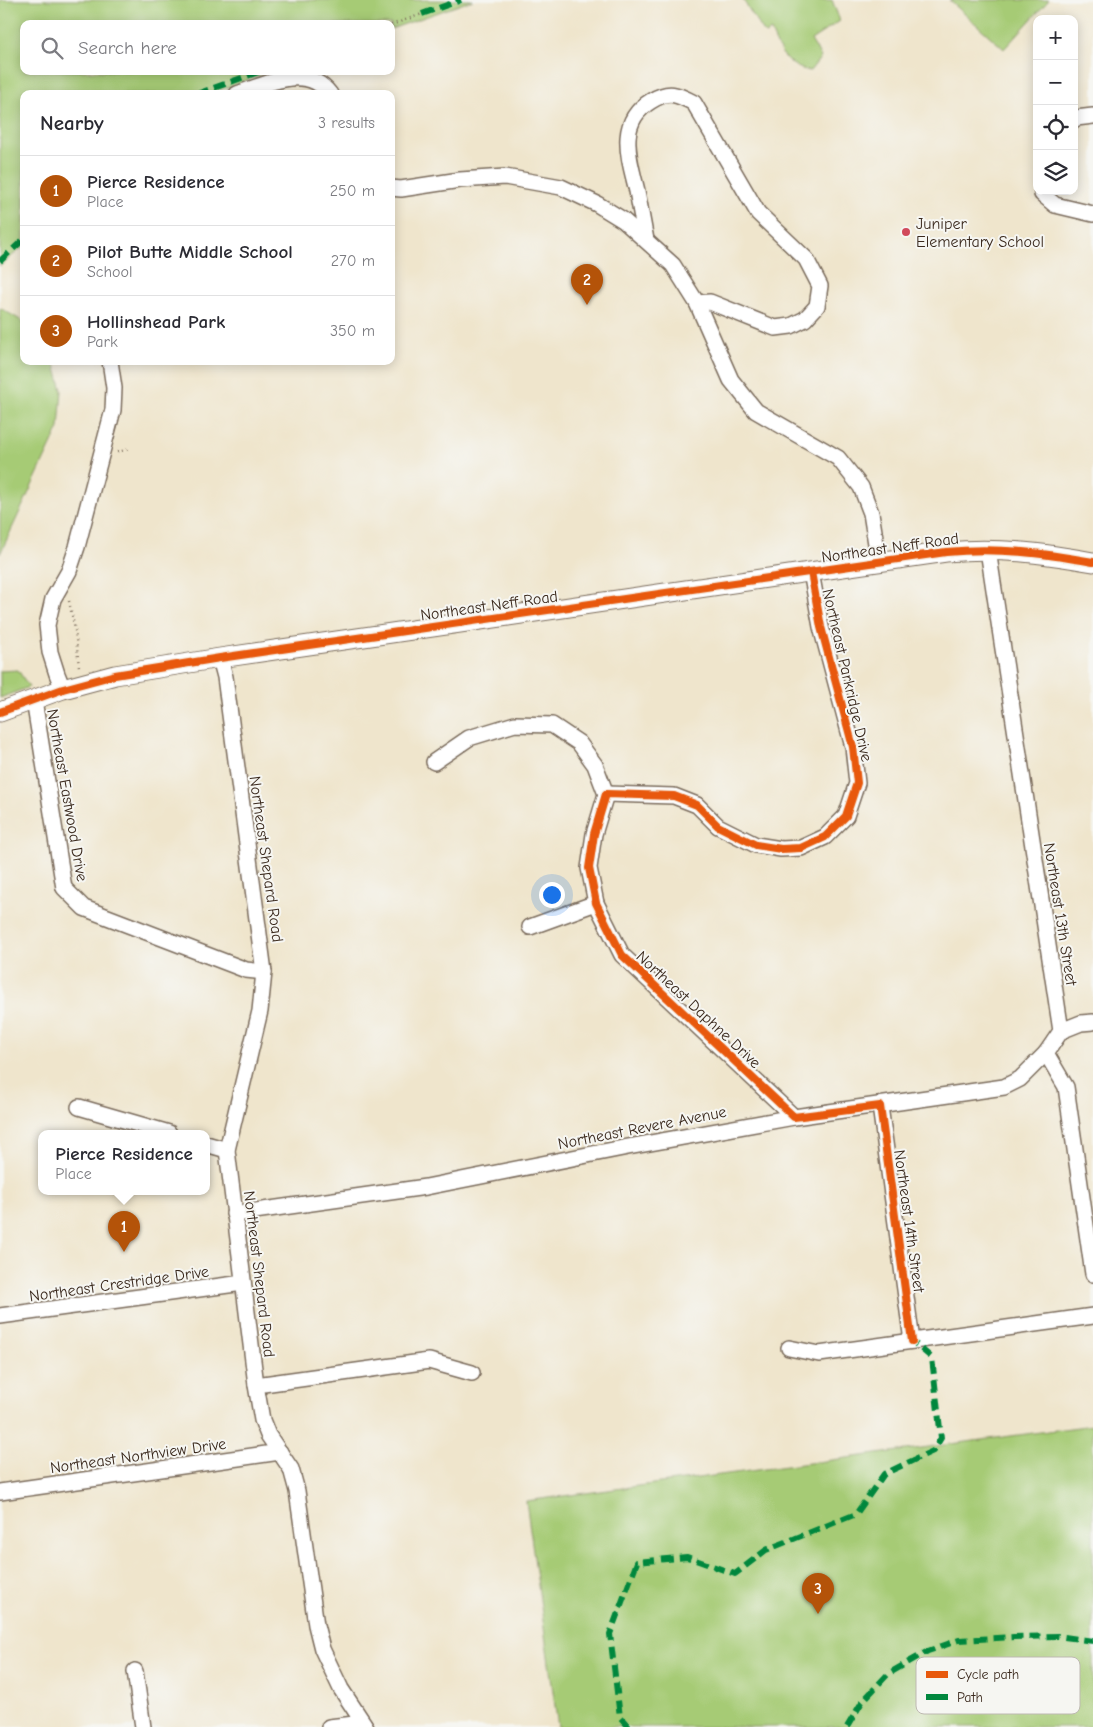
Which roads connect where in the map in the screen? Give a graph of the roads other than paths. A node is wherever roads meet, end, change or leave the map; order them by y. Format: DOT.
graph roads {
  1 [pos="249,90"];
  2 [pos="325,90"];
  3 [pos="1093,116"];
  4 [pos="1078,118"];
  5 [pos="395,188"];
  6 [pos="1043,195"];
  7 [pos="1093,214"];
  8 [pos="646,240"];
  9 [pos="697,302"];
  10 [pos="111,365"];
  11 [pos="988,550"];
  12 [pos="879,562"];
  13 [pos="1093,562"];
  14 [pos="811,572"];
  15 [pos="220,658"];
  16 [pos="63,689"];
  17 [pos="34,700"];
  18 [pos="0,712"];
  19 [pos="434,762"];
  20 [pos="606,794"];
  21 [pos="596,904"];
  22 [pos="530,927"];
  23 [pos="264,972"];
  24 [pos="1093,1022"];
  25 [pos="1061,1031"];
  26 [pos="1046,1053"];
  27 [pos="880,1106"];
  28 [pos="79,1107"];
  29 [pos="794,1117"];
  30 [pos="160,1130"];
  31 [pos="210,1145"];
  32 [pos="227,1150"];
  33 [pos="234,1214"];
  34 [pos="1093,1274"];
  35 [pos="243,1284"];
  36 [pos="0,1316"];
  37 [pos="1093,1316"];
  38 [pos="912,1341"];
  39 [pos="789,1348"];
  40 [pos="472,1373"];
  41 [pos="256,1385"];
  42 [pos="280,1452"];
  43 [pos="0,1492"];
  44 [pos="135,1671"];
  45 [pos="364,1725"];
  46 [pos="143,1727"];
  47 [pos="329,1727"];
  1 -- 2 [label="street"];
  3 -- 4 [label="street"];
  5 -- 8 [label="street"];
  6 -- 7 [label="street"];
  8 -- 9 [label="street"];
  8 -- 9 [label="street"];
  9 -- 12 [label="street"];
  10 -- 16 [label="street"];
  11 -- 12 [label="main road, Northeast Neff Road"];
  11 -- 13 [label="main road, Northeast Neff Road"];
  11 -- 25 [label="street, Northeast 13th Street"];
  12 -- 14 [label="main road, Northeast Neff Road"];
  14 -- 15 [label="main road, Northeast Neff Road"];
  14 -- 20 [label="street, Northeast Parkridge Drive"];
  15 -- 16 [label="main road, Northeast Neff Road"];
  15 -- 23 [label="street, Northeast Shepard Road"];
  16 -- 17 [label="main road, Northeast Neff Road"];
  17 -- 18 [label="main road, Northeast Neff Road"];
  17 -- 23 [label="street, Northeast Eastwood Drive"];
  19 -- 20 [label="street"];
  20 -- 21 [label="street, Northeast Daphne Drive"];
  21 -- 22 [label="street"];
  21 -- 29 [label="street, Northeast Daphne Drive"];
  23 -- 32 [label="street, Northeast Shepard Road"];
  24 -- 25 [label="street"];
  25 -- 26 [label="street"];
  26 -- 27 [label="street, Northeast Revere Avenue"];
  26 -- 34 [label="street"];
  27 -- 29 [label="street, Northeast Revere Avenue"];
  27 -- 38 [label="street, Northeast 14th Street"];
  28 -- 30 [label="street"];
  29 -- 33 [label="street, Northeast Revere Avenue"];
  31 -- 32 [label="street"];
  32 -- 33 [label="street, Northeast Shepard Road"];
  33 -- 35 [label="street, Northeast Shepard Road"];
  35 -- 36 [label="street, Northeast Crestridge Drive"];
  35 -- 41 [label="street, Northeast Shepard Road"];
  37 -- 38 [label="street"];
  38 -- 39 [label="street"];
  40 -- 41 [label="street"];
  41 -- 42 [label="street, Northeast Shepard Road"];
  42 -- 43 [label="street, Northeast Northview Drive"];
  42 -- 45 [label="street, Northeast Shepard Road"];
  44 -- 46 [label="street"];
  45 -- 47 [label="street"];
}
